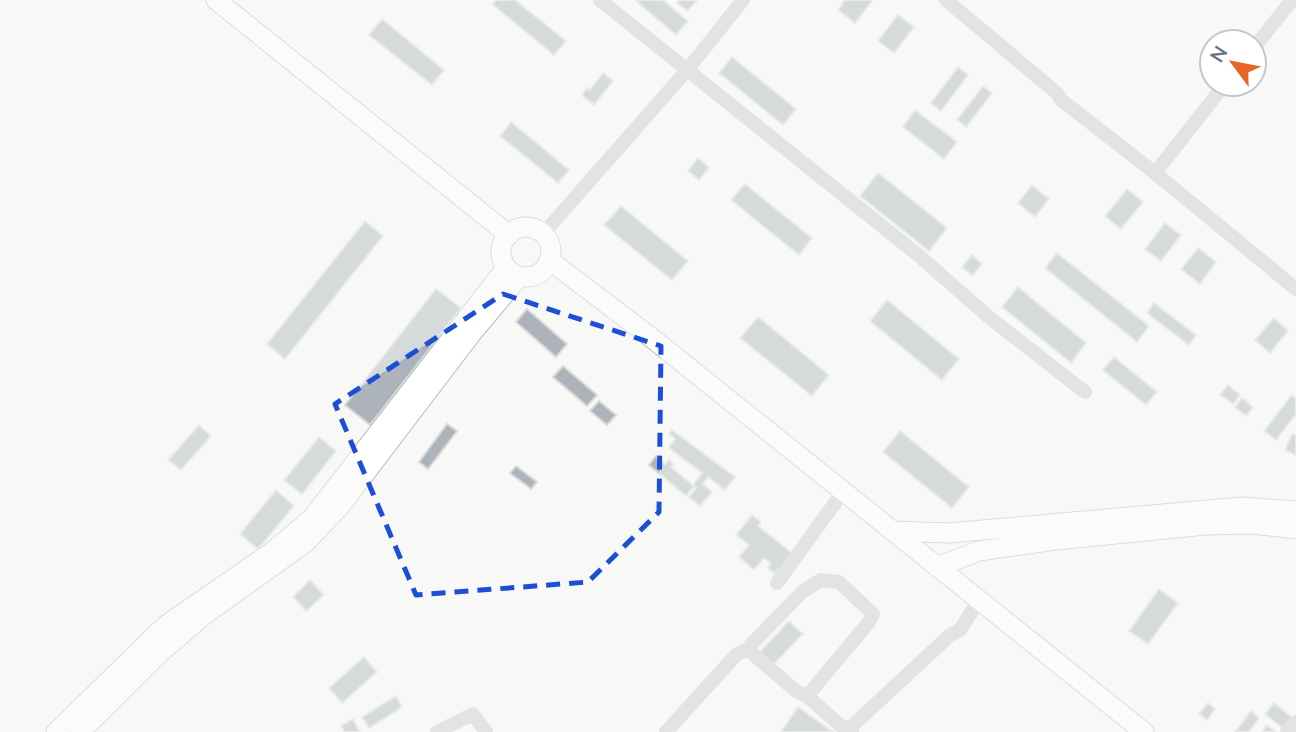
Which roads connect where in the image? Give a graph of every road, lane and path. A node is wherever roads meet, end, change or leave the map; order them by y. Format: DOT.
graph roads {
  1 [pos="216,0"];
  2 [pos="600,0"];
  3 [pos="743,0"];
  4 [pos="946,0"];
  5 [pos="1292,0"];
  6 [pos="1268,30"];
  7 [pos="688,69"];
  8 [pos="1214,98"];
  9 [pos="1155,173"];
  10 [pos="543,234"];
  11 [pos="509,235"];
  12 [pos="549,260"];
  13 [pos="512,272"];
  14 [pos="1296,289"];
  15 [pos="1085,393"];
  16 [pos="843,492"];
  17 [pos="1296,511"];
  18 [pos="1296,529"];
  19 [pos="892,531"];
  20 [pos="937,566"];
  21 [pos="777,583"];
  22 [pos="979,600"];
  23 [pos="747,649"];
  24 [pos="807,696"];
  25 [pos="1296,722"];
  26 [pos="851,730"];
  27 [pos="56,732"];
  28 [pos="80,732"];
  29 [pos="437,732"];
  30 [pos="486,732"];
  31 [pos="666,732"];
  32 [pos="1144,732"];
  33 [pos="1287,732"];
  1 -- 11 [label="main road"];
  2 -- 7 [label="street"];
  3 -- 7 [label="street"];
  4 -- 9 [label="street"];
  5 -- 6 [label="street"];
  7 -- 10 [label="street"];
  7 -- 15 [label="street"];
  8 -- 9 [label="street"];
  9 -- 14 [label="street"];
  10 -- 11 [label="main road"];
  10 -- 12 [label="main road"];
  11 -- 13 [label="main road"];
  12 -- 13 [label="main road"];
  12 -- 16 [label="main road"];
  13 -- 27 [label="main road"];
  13 -- 28 [label="main road"];
  16 -- 19 [label="main road"];
  16 -- 21 [label="street"];
  17 -- 19 [label="main road"];
  18 -- 20 [label="main road"];
  19 -- 20 [label="main road"];
  20 -- 22 [label="main road"];
  22 -- 26 [label="street"];
  22 -- 32 [label="main road"];
  23 -- 24 [label="street"];
  23 -- 24 [label="street"];
  23 -- 31 [label="street"];
  24 -- 26 [label="street"];
  25 -- 33 [label="street"];
  29 -- 30 [label="street"];
}
